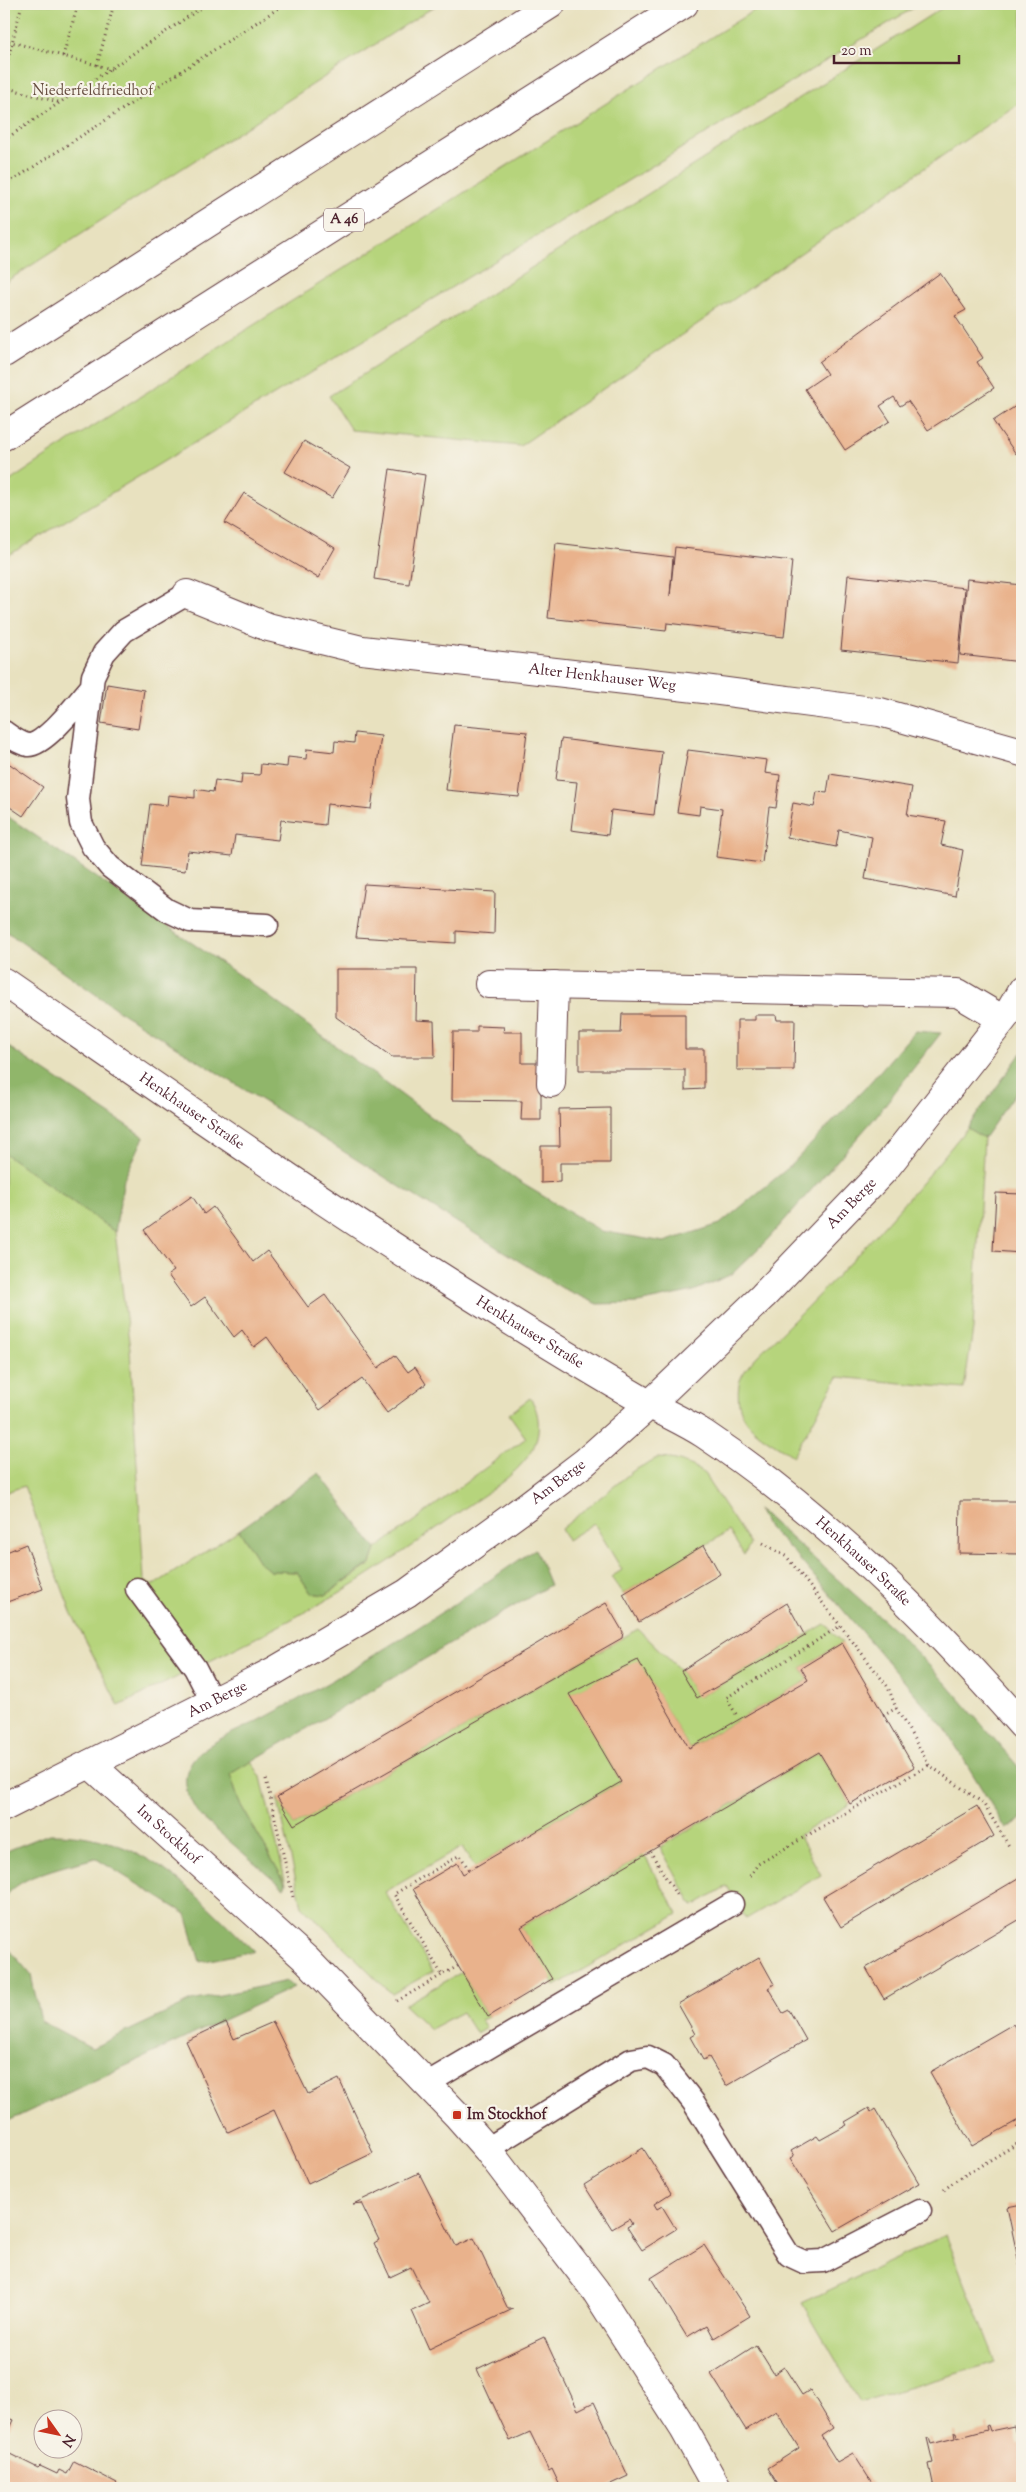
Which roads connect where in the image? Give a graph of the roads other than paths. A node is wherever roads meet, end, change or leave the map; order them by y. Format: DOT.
graph roads {
  1 [pos="551,4"];
  2 [pos="684,4"];
  3 [pos="4,353"];
  4 [pos="4,436"];
  5 [pos="187,594"];
  6 [pos="92,686"];
  7 [pos="4,732"];
  8 [pos="1022,752"];
  9 [pos="267,925"];
  10 [pos="4,982"];
  11 [pos="489,984"];
  12 [pos="554,985"];
  13 [pos="1022,990"];
  14 [pos="1002,1019"];
  15 [pos="551,1083"];
  16 [pos="649,1404"];
  17 [pos="137,1589"];
  18 [pos="212,1701"];
  19 [pos="1022,1725"];
  20 [pos="90,1764"];
  21 [pos="4,1807"];
  22 [pos="732,1904"];
  23 [pos="426,2084"];
  24 [pos="487,2149"];
  25 [pos="920,2211"];
  26 [pos="717,2488"];
  1 -- 3 [label="main road"];
  2 -- 4 [label="main road, A 46"];
  5 -- 6 [label="lane"];
  5 -- 8 [label="main road, Alter Henkhauser Weg"];
  6 -- 7 [label="lane"];
  6 -- 9 [label="lane"];
  10 -- 16 [label="main road, Henkhauser Straße"];
  11 -- 12 [label="main road"];
  12 -- 14 [label="main road"];
  12 -- 15 [label="main road"];
  13 -- 14 [label="main road, Am Berge"];
  14 -- 16 [label="main road, Am Berge"];
  16 -- 18 [label="main road, Am Berge"];
  16 -- 19 [label="main road, Henkhauser Straße"];
  17 -- 18 [label="lane"];
  18 -- 20 [label="main road, Am Berge"];
  20 -- 21 [label="main road, Am Berge"];
  20 -- 23 [label="main road, Im Stockhof"];
  22 -- 23 [label="lane"];
  23 -- 24 [label="main road, Im Stockhof"];
  24 -- 25 [label="lane"];
  24 -- 26 [label="main road, Im Stockhof"];
}
